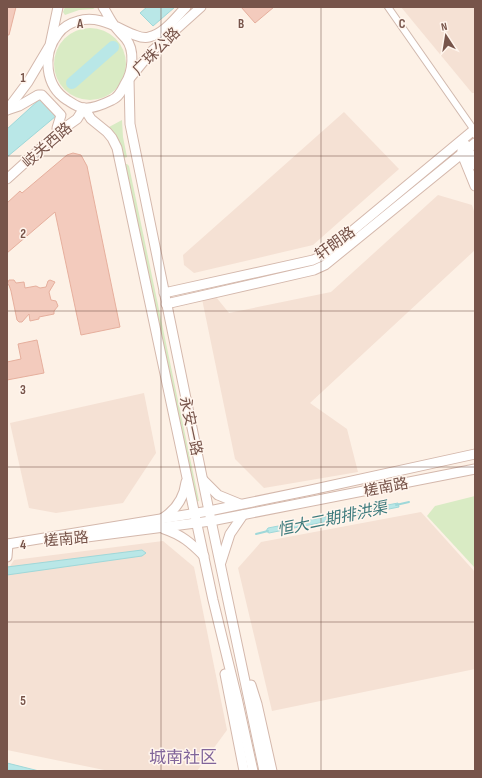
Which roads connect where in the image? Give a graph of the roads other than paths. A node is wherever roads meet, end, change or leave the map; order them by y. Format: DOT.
graph roads {
  1 [pos="58,7"];
  2 [pos="103,7"];
  3 [pos="186,7"];
  4 [pos="201,7"];
  5 [pos="388,7"];
  6 [pos="114,25"];
  7 [pos="50,45"];
  8 [pos="129,79"];
  9 [pos="84,108"];
  10 [pos="7,110"];
  11 [pos="57,128"];
  12 [pos="475,131"];
  13 [pos="462,140"];
  14 [pos="468,149"];
  15 [pos="137,159"];
  16 [pos="120,162"];
  17 [pos="475,165"];
  18 [pos="7,171"];
  19 [pos="7,179"];
  20 [pos="475,186"];
  21 [pos="164,294"];
  22 [pos="166,304"];
  23 [pos="475,454"];
  24 [pos="448,460"];
  25 [pos="475,469"];
  26 [pos="451,474"];
  27 [pos="187,478"];
  28 [pos="202,479"];
  29 [pos="241,504"];
  30 [pos="209,511"];
  31 [pos="195,513"];
  32 [pos="243,515"];
  33 [pos="211,521"];
  34 [pos="161,523"];
  35 [pos="197,523"];
  36 [pos="7,544"];
  37 [pos="204,556"];
  38 [pos="7,557"];
  39 [pos="220,564"];
  40 [pos="213,600"];
  41 [pos="234,629"];
  42 [pos="244,771"];
  43 [pos="253,771"];
  44 [pos="264,771"];
  45 [pos="272,771"];
  1 -- 7 [label="main road"];
  2 -- 6 [label="main road"];
  3 -- 6 [label="main road, 广珠公路"];
  4 -- 8 [label="main road, 广珠公路"];
  5 -- 12 [label="street"];
  6 -- 7 [label="main road"];
  6 -- 8 [label="main road"];
  7 -- 9 [label="main road"];
  7 -- 10 [label="main road"];
  8 -- 9 [label="main road"];
  8 -- 15 [label="main road, 永安一路"];
  9 -- 11 [label="main road"];
  9 -- 16 [label="main road, 永安一路"];
  9 -- 19 [label="main road, 岐关西路"];
  10 -- 11 [label="main road"];
  11 -- 18 [label="main road"];
  12 -- 13 [label="main road, 轩朗路"];
  13 -- 14 [label="main road"];
  13 -- 21 [label="main road, 轩朗路"];
  14 -- 17 [label="main road"];
  14 -- 20 [label="main road"];
  14 -- 22 [label="main road, 轩朗路"];
  15 -- 16 [label="main road"];
  15 -- 21 [label="main road, 永安一路"];
  16 -- 27 [label="main road, 永安一路"];
  21 -- 22 [label="main road, 永安一路"];
  22 -- 28 [label="main road, 永安一路"];
  23 -- 24 [label="main road, 槎南路"];
  24 -- 26 [label="main road"];
  24 -- 29 [label="main road, 槎南路"];
  25 -- 26 [label="main road, 槎南路"];
  26 -- 32 [label="main road, 槎南路"];
  27 -- 31 [label="main road, 永安一路"];
  27 -- 34 [label="main road"];
  28 -- 29 [label="main road"];
  28 -- 30 [label="main road, 永安一路"];
  29 -- 30 [label="main road, 槎南路"];
  30 -- 31 [label="main road, 槎南路"];
  30 -- 33 [label="main road, 永安一路"];
  31 -- 34 [label="main road, 槎南路"];
  31 -- 35 [label="main road, 永安一路"];
  32 -- 33 [label="main road, 槎南路"];
  32 -- 39 [label="main road"];
  33 -- 35 [label="main road, 槎南路"];
  33 -- 39 [label="main road, 永安一路"];
  34 -- 35 [label="main road, 槎南路"];
  34 -- 36 [label="main road, 槎南路"];
  34 -- 37 [label="main road"];
  35 -- 37 [label="main road, 永安一路"];
  36 -- 38 [label="main road"];
  37 -- 40 [label="main road, 永安一路"];
  39 -- 41 [label="main road, 永安一路"];
  40 -- 42 [label="main road"];
  40 -- 43 [label="main road, 永安一路"];
  41 -- 44 [label="main road, 永安一路"];
  41 -- 45 [label="main road"];
}
